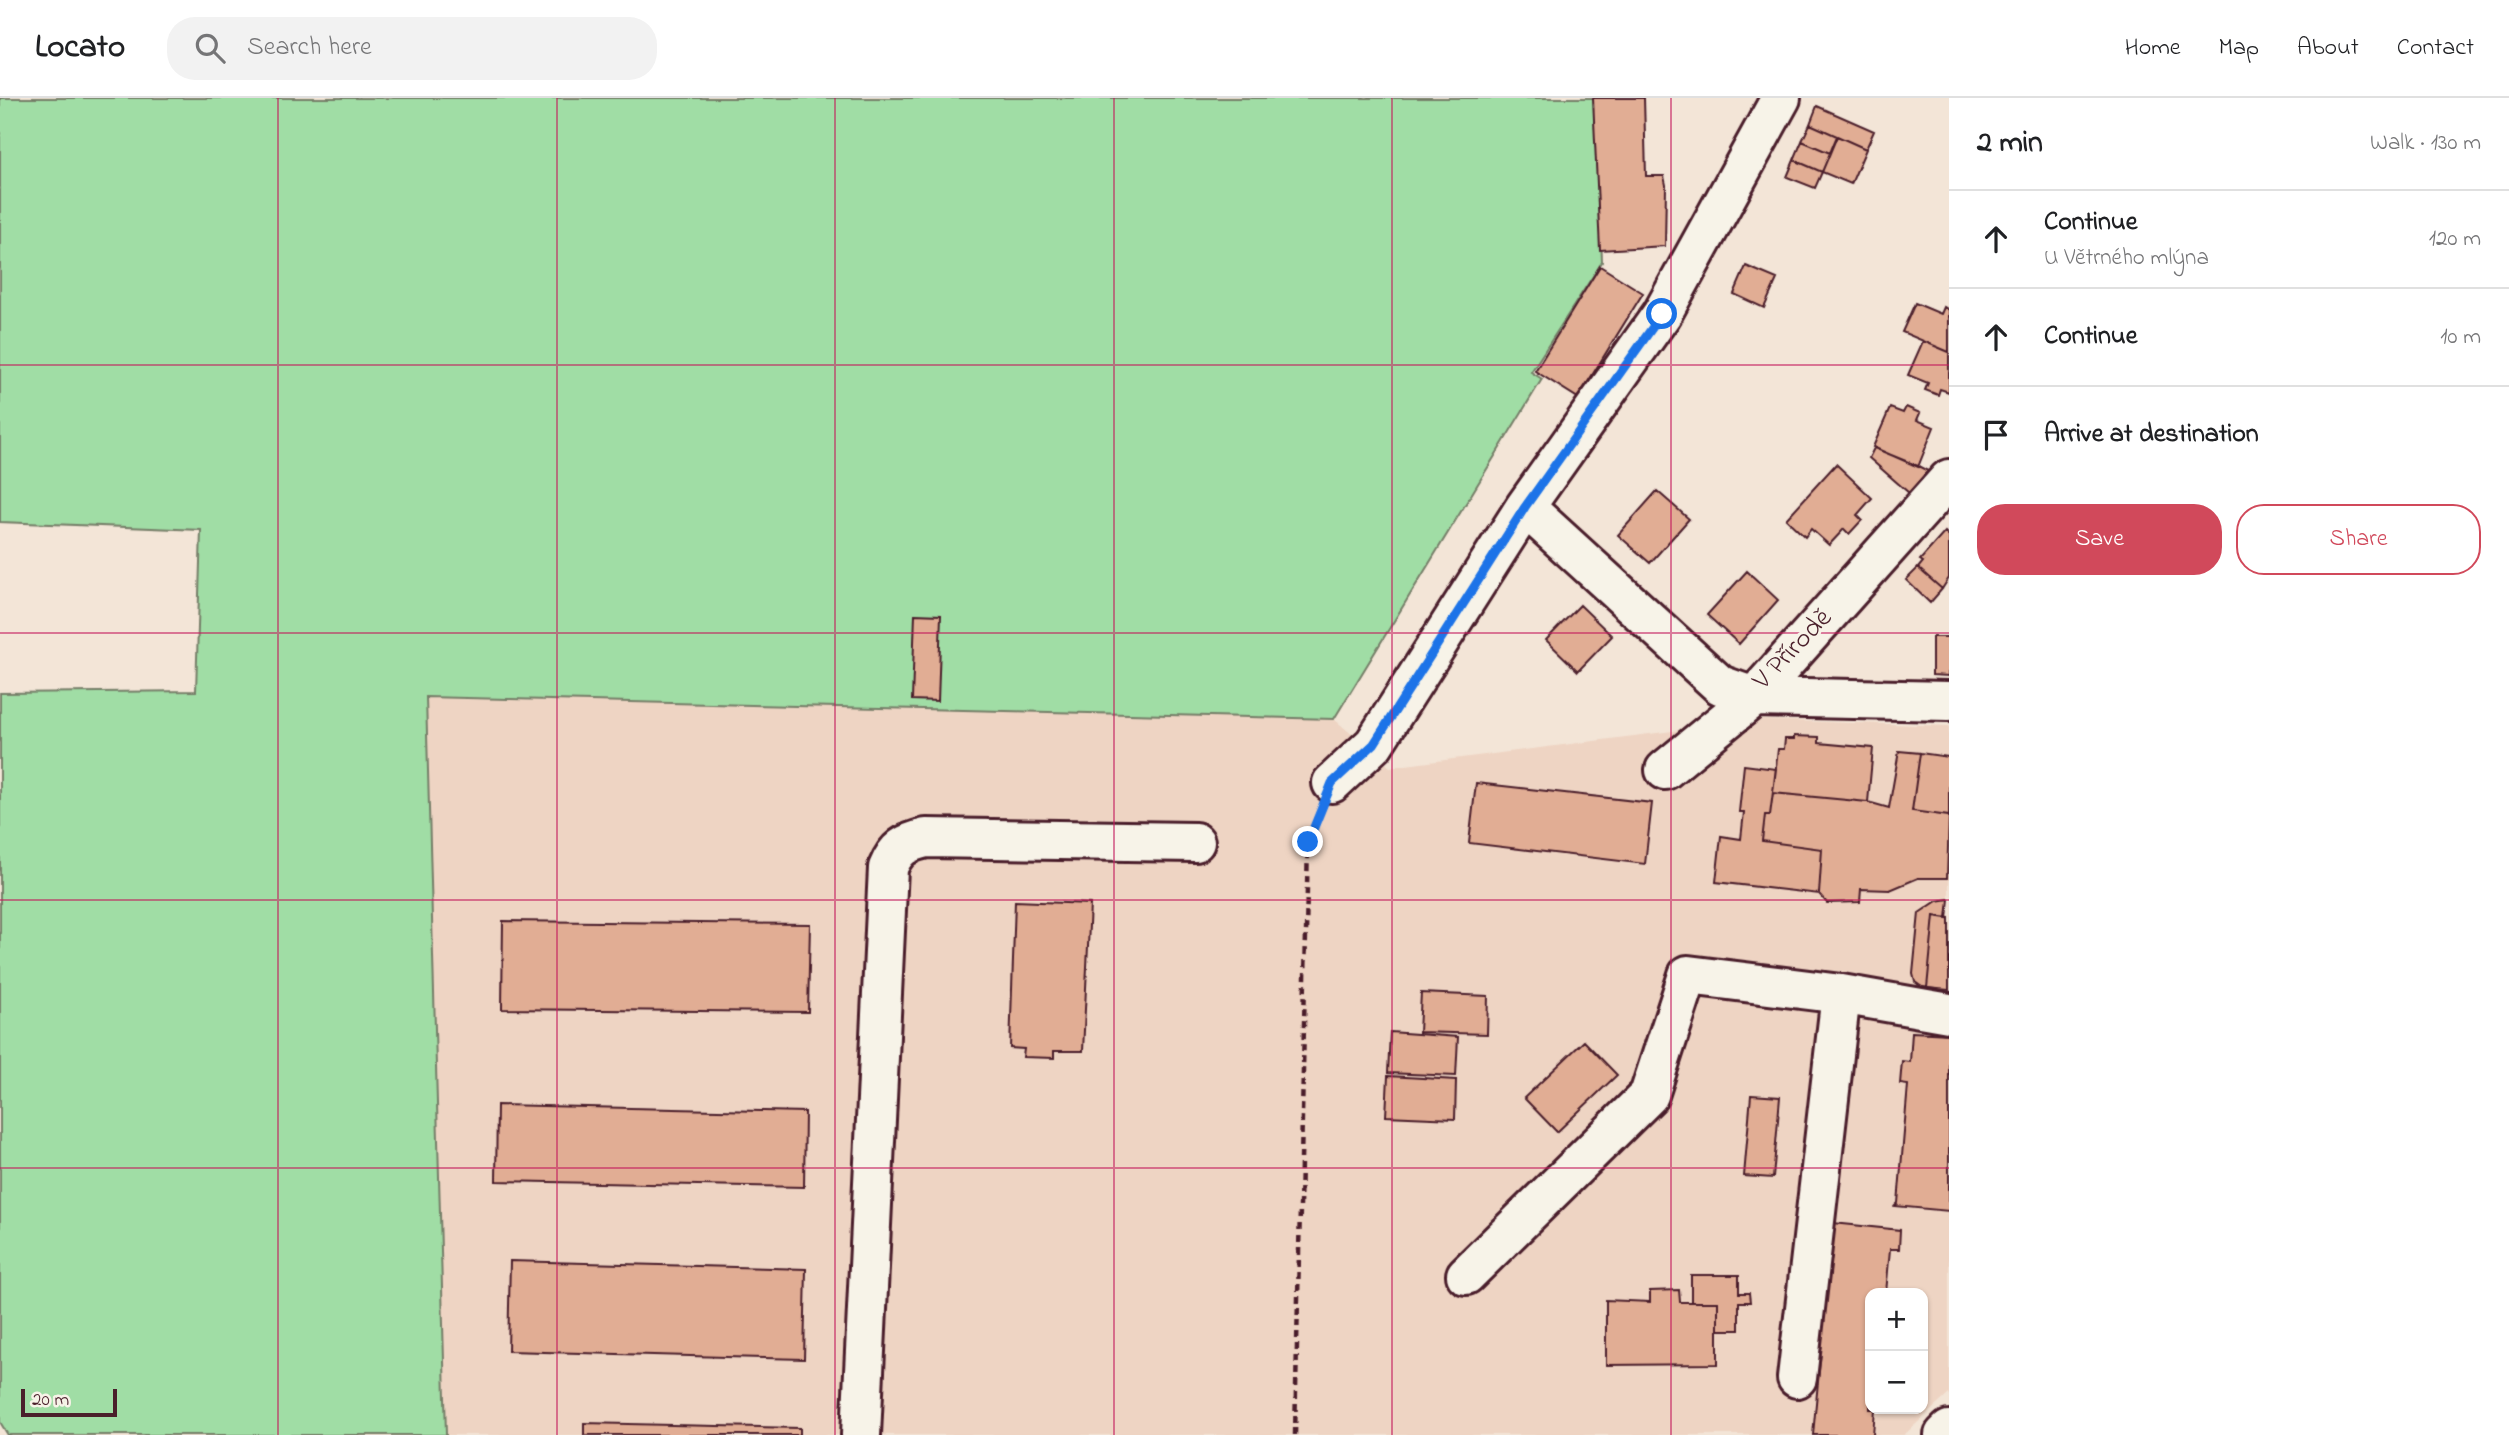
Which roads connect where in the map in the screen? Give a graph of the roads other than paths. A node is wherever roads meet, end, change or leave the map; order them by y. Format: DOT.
graph roads {
  1 [pos="1782,98"];
  2 [pos="1949,479"];
  3 [pos="1525,507"];
  4 [pos="1754,697"];
  5 [pos="1949,701"];
  6 [pos="1665,770"];
  7 [pos="1332,783"];
  8 [pos="1195,842"];
  9 [pos="1842,994"];
  10 [pos="1949,1013"];
  11 [pos="1465,1275"];
  12 [pos="1797,1378"];
  13 [pos="1949,1430"];
  14 [pos="861,1435"];
  15 [pos="1944,1435"];
  1 -- 3 [label="street"];
  2 -- 4 [label="street, V Přírodě"];
  3 -- 4 [label="street, V Přírodě"];
  3 -- 7 [label="street"];
  4 -- 5 [label="street"];
  4 -- 6 [label="street"];
  8 -- 14 [label="street"];
  9 -- 10 [label="street"];
  9 -- 11 [label="street"];
  9 -- 12 [label="street"];
  13 -- 15 [label="street"];
}
